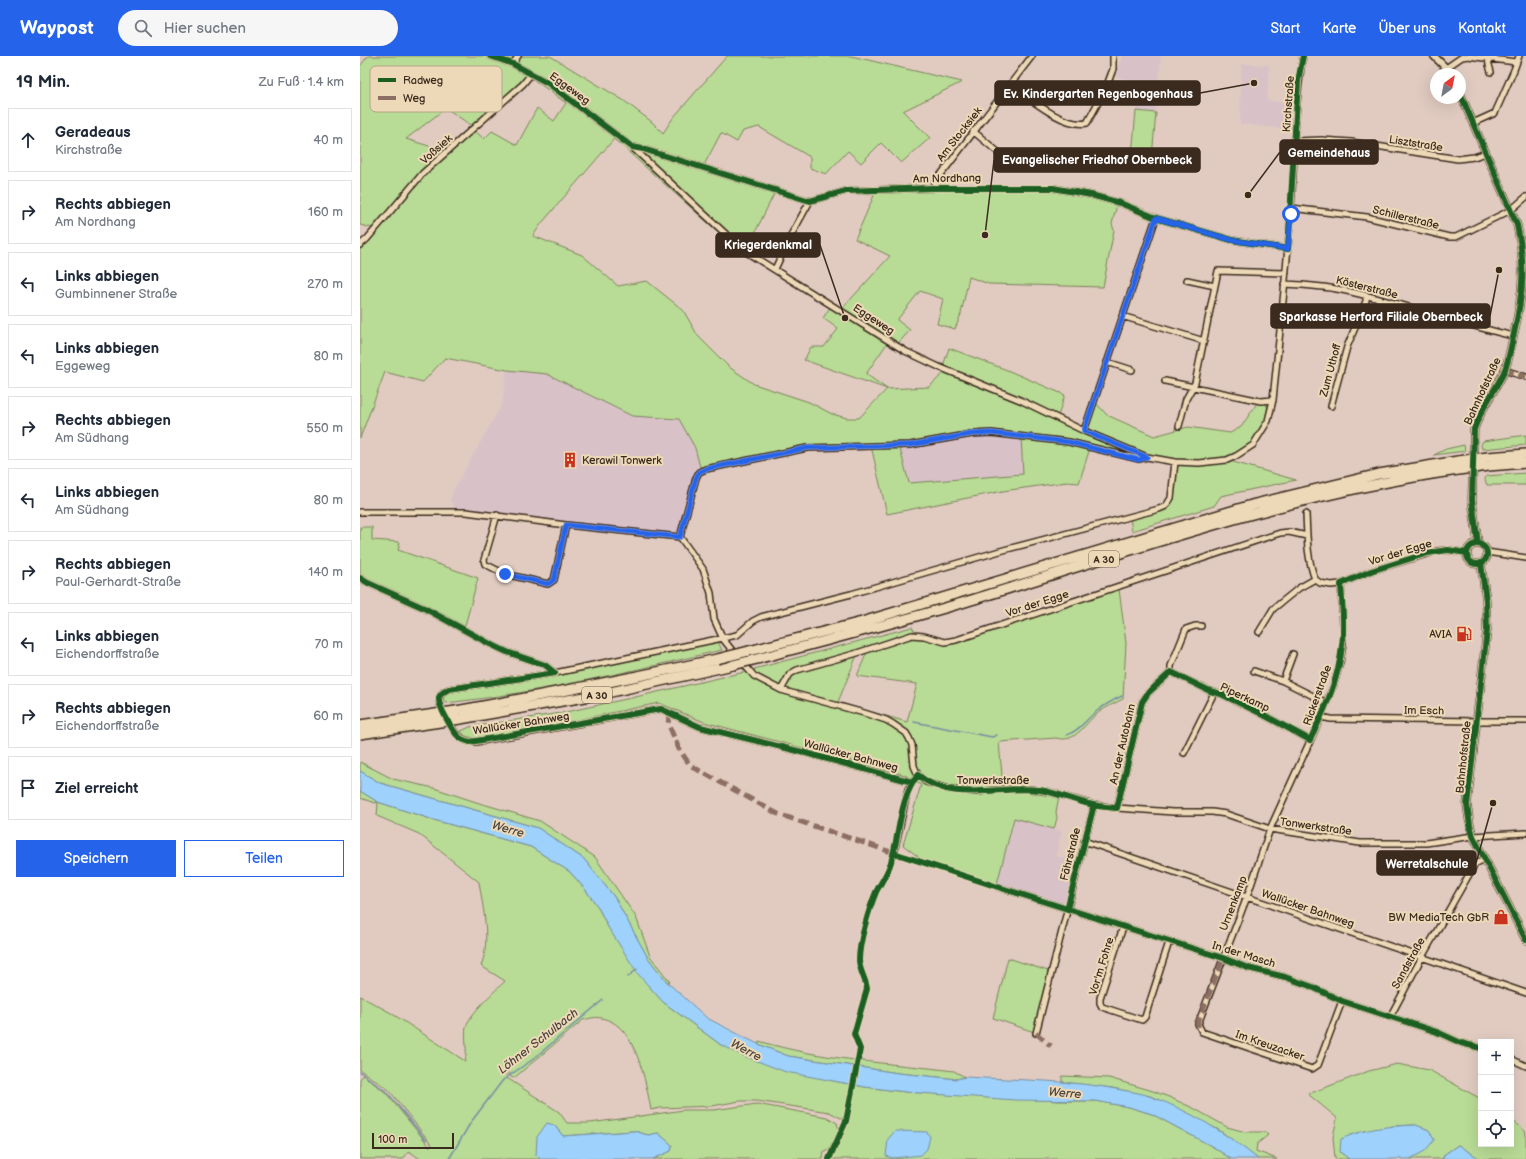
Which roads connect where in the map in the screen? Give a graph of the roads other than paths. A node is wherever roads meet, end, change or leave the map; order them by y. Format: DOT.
graph roads {
  1 [pos="490,56"];
  2 [pos="518,56"];
  3 [pos="1032,56"];
  4 [pos="1113,56"];
  5 [pos="1303,56"];
  6 [pos="1518,56"];
  7 [pos="1437,57"];
  8 [pos="1488,58"];
  9 [pos="1516,62"];
  10 [pos="513,64"];
  11 [pos="1446,68"];
  12 [pos="1491,72"];
  13 [pos="531,74"];
  14 [pos="1011,85"];
  15 [pos="502,103"];
  16 [pos="1465,104"];
  17 [pos="492,112"];
  18 [pos="1473,123"];
  19 [pos="973,132"];
  20 [pos="1295,141"];
  21 [pos="632,147"];
  22 [pos="1486,153"];
  23 [pos="1012,164"];
  24 [pos="933,188"];
  25 [pos="1526,197"];
  26 [pos="810,201"];
  27 [pos="1291,208"];
  28 [pos="1511,210"];
  29 [pos="1156,218"];
  30 [pos="360,245"];
  31 [pos="1288,249"];
  32 [pos="774,269"];
  33 [pos="1286,273"];
  34 [pos="1525,276"];
  35 [pos="1187,280"];
  36 [pos="1284,284"];
  37 [pos="1215,286"];
  38 [pos="1366,296"];
  39 [pos="1122,316"];
  40 [pos="1514,336"];
  41 [pos="1204,341"];
  42 [pos="1107,362"];
  43 [pos="1132,370"];
  44 [pos="1504,370"];
  45 [pos="1526,377"];
  46 [pos="1165,381"];
  47 [pos="1192,387"];
  48 [pos="1273,400"];
  49 [pos="1331,406"];
  50 [pos="1179,426"];
  51 [pos="1084,431"];
  52 [pos="1526,454"];
  53 [pos="1147,457"];
  54 [pos="1175,462"];
  55 [pos="1488,462"];
  56 [pos="1526,463"];
  57 [pos="360,512"];
  58 [pos="1306,514"];
  59 [pos="497,515"];
  60 [pos="566,525"];
  61 [pos="1307,536"];
  62 [pos="680,537"];
  63 [pos="1478,543"];
  64 [pos="1487,552"];
  65 [pos="1467,553"];
  66 [pos="1526,558"];
  67 [pos="1481,563"];
  68 [pos="360,578"];
  69 [pos="1314,579"];
  70 [pos="1341,584"];
  71 [pos="1201,626"];
  72 [pos="1259,632"];
  73 [pos="724,639"];
  74 [pos="1293,654"];
  75 [pos="751,656"];
  76 [pos="1254,671"];
  77 [pos="1172,672"];
  78 [pos="555,673"];
  79 [pos="1283,681"];
  80 [pos="780,690"];
  81 [pos="1214,693"];
  82 [pos="1327,703"];
  83 [pos="1321,717"];
  84 [pos="1476,721"];
  85 [pos="1526,721"];
  86 [pos="360,725"];
  87 [pos="360,734"];
  88 [pos="1310,740"];
  89 [pos="1184,753"];
  90 [pos="918,775"];
  91 [pos="912,782"];
  92 [pos="1094,805"];
  93 [pos="1117,808"];
  94 [pos="1270,830"];
  95 [pos="1526,833"];
  96 [pos="1473,836"];
  97 [pos="1084,841"];
  98 [pos="894,853"];
  99 [pos="1484,859"];
  100 [pos="998,888"];
  101 [pos="1247,897"];
  102 [pos="1067,909"];
  103 [pos="1124,926"];
  104 [pos="1526,940"];
  105 [pos="1169,942"];
  106 [pos="1422,957"];
  107 [pos="1223,958"];
  108 [pos="1526,993"];
  109 [pos="1342,1002"];
  110 [pos="1390,1017"];
  111 [pos="1198,1027"];
  112 [pos="1036,1033"];
  113 [pos="1478,1047"];
  114 [pos="1514,1060"];
  115 [pos="1526,1066"];
  1 -- 10 [label="street, Eggeweg"];
  2 -- 10 [label="street"];
  3 -- 14 [label="street, Am Stocksiek"];
  4 -- 14 [label="street"];
  5 -- 20 [label="street, Kirchstraße"];
  6 -- 9 [label="street"];
  7 -- 11 [label="street"];
  8 -- 9 [label="street"];
  8 -- 11 [label="street"];
  8 -- 12 [label="street"];
  9 -- 18 [label="street"];
  10 -- 13 [label="street, Eggeweg"];
  13 -- 15 [label="street, Voßsiek"];
  13 -- 21 [label="street, Eggeweg"];
  14 -- 19 [label="street, Am Stocksiek"];
  16 -- 18 [label="street, Bahnhofstraße"];
  17 -- 30 [label="street, Voßsiek"];
  18 -- 22 [label="street, Bahnhofstraße"];
  19 -- 23 [label="street"];
  19 -- 24 [label="street, Am Stocksiek"];
  20 -- 22 [label="street, Lisztstraße"];
  20 -- 27 [label="street, Kirchstraße"];
  21 -- 26 [label="street"];
  21 -- 32 [label="street, Eggeweg"];
  22 -- 28 [label="street, Bahnhofstraße"];
  24 -- 26 [label="street, Am Nordhang"];
  24 -- 29 [label="street, Am Nordhang"];
  25 -- 28 [label="street, Schillerstraße"];
  26 -- 32 [label="street"];
  27 -- 28 [label="street, Schillerstraße"];
  27 -- 31 [label="street, Kirchstraße"];
  28 -- 34 [label="street, Bahnhofstraße"];
  29 -- 31 [label="street, Am Nordhang"];
  29 -- 39 [label="street"];
  31 -- 33 [label="street, Kirchstraße"];
  32 -- 51 [label="street, Eggeweg"];
  33 -- 36 [label="street, Kirchstraße"];
  33 -- 37 [label="street"];
  34 -- 40 [label="street, Bahnhofstraße"];
  35 -- 37 [label="street"];
  36 -- 38 [label="street, Kösterstraße"];
  36 -- 48 [label="street, Kirchstraße"];
  37 -- 41 [label="street"];
  38 -- 40 [label="street, Kösterstraße"];
  38 -- 49 [label="street, Zum Uthoff"];
  39 -- 41 [label="street"];
  39 -- 42 [label="street"];
  40 -- 44 [label="street, Bahnhofstraße"];
  41 -- 47 [label="street"];
  42 -- 43 [label="street"];
  42 -- 51 [label="street"];
  44 -- 45 [label="street"];
  44 -- 63 [label="street, Bahnhofstraße"];
  46 -- 47 [label="street"];
  47 -- 48 [label="street"];
  47 -- 50 [label="street"];
  48 -- 54 [label="street, Eggeweg"];
  51 -- 53 [label="street, Eggeweg"];
  52 -- 55 [label="highway, A 30"];
  53 -- 54 [label="street, Eggeweg"];
  53 -- 62 [label="street"];
  54 -- 73 [label="street"];
  55 -- 56 [label="highway, A 30"];
  55 -- 75 [label="highway, A 30, bridge"];
  57 -- 59 [label="street"];
  58 -- 61 [label="street"];
  59 -- 60 [label="street"];
  59 -- 60 [label="street"];
  60 -- 62 [label="street"];
  61 -- 69 [label="street"];
  61 -- 80 [label="street, Vor der Egge"];
  62 -- 73 [label="street"];
  63 -- 64 [label="street"];
  63 -- 65 [label="street"];
  64 -- 66 [label="street"];
  64 -- 67 [label="street"];
  65 -- 67 [label="street"];
  65 -- 70 [label="street, Vor der Egge"];
  67 -- 84 [label="street, Bahnhofstraße"];
  68 -- 78 [label="street"];
  69 -- 70 [label="street, Vor der Egge"];
  69 -- 72 [label="street"];
  70 -- 82 [label="street, Rickerstraße"];
  71 -- 77 [label="street"];
  73 -- 78 [label="street, Wallücker Bahnweg"];
  73 -- 80 [label="street"];
  74 -- 79 [label="street"];
  75 -- 86 [label="highway, A 30, bridge"];
  75 -- 87 [label="highway, A 30, bridge"];
  76 -- 79 [label="street"];
  77 -- 81 [label="street, Piperkamp"];
  77 -- 93 [label="street, An der Autobahn"];
  78 -- 91 [label="street, Wallücker Bahnweg"];
  79 -- 82 [label="street"];
  80 -- 90 [label="street"];
  81 -- 88 [label="street, Piperkamp"];
  81 -- 89 [label="street, Piperkamp"];
  82 -- 83 [label="street, Rickerstraße"];
  83 -- 84 [label="street, Im Esch"];
  83 -- 88 [label="street, Rickerstraße"];
  84 -- 85 [label="street, Im Esch"];
  84 -- 96 [label="street, Bahnhofstraße"];
  88 -- 94 [label="street, Rickerstraße"];
  90 -- 91 [label="street"];
  90 -- 92 [label="street, Tonwerkstraße"];
  91 -- 98 [label="street"];
  92 -- 93 [label="street, Tonwerkstraße"];
  92 -- 97 [label="street, Fährstraße"];
  93 -- 94 [label="street, Tonwerkstraße"];
  94 -- 96 [label="street, Tonwerkstraße"];
  94 -- 101 [label="street, Urnenkamp"];
  95 -- 96 [label="street, Tonwerkstraße"];
  96 -- 99 [label="street, Bahnhofstraße"];
  97 -- 101 [label="street, Wallücker Bahnweg"];
  97 -- 102 [label="street, Fährstraße"];
  99 -- 104 [label="street, Bahnhofstraße"];
  99 -- 106 [label="street, Sandstraße"];
  100 -- 102 [label="street, In der Masch"];
  101 -- 106 [label="street, Wallücker Bahnweg"];
  101 -- 107 [label="street, Urnenkamp"];
  102 -- 103 [label="street, In der Masch"];
  102 -- 112 [label="street, Fährstraße"];
  103 -- 105 [label="street, In der Masch"];
  103 -- 105 [label="street, Vor'm Fohre"];
  105 -- 107 [label="street, In der Masch"];
  106 -- 108 [label="street, Wallücker Bahnweg"];
  106 -- 110 [label="street, Sandstraße"];
  107 -- 109 [label="street, In der Masch"];
  107 -- 111 [label="street, Urnenkamp"];
  109 -- 110 [label="street, In der Masch"];
  109 -- 111 [label="street, Im Kreuzacker"];
  110 -- 113 [label="street, In der Masch"];
  114 -- 115 [label="street"];
}
